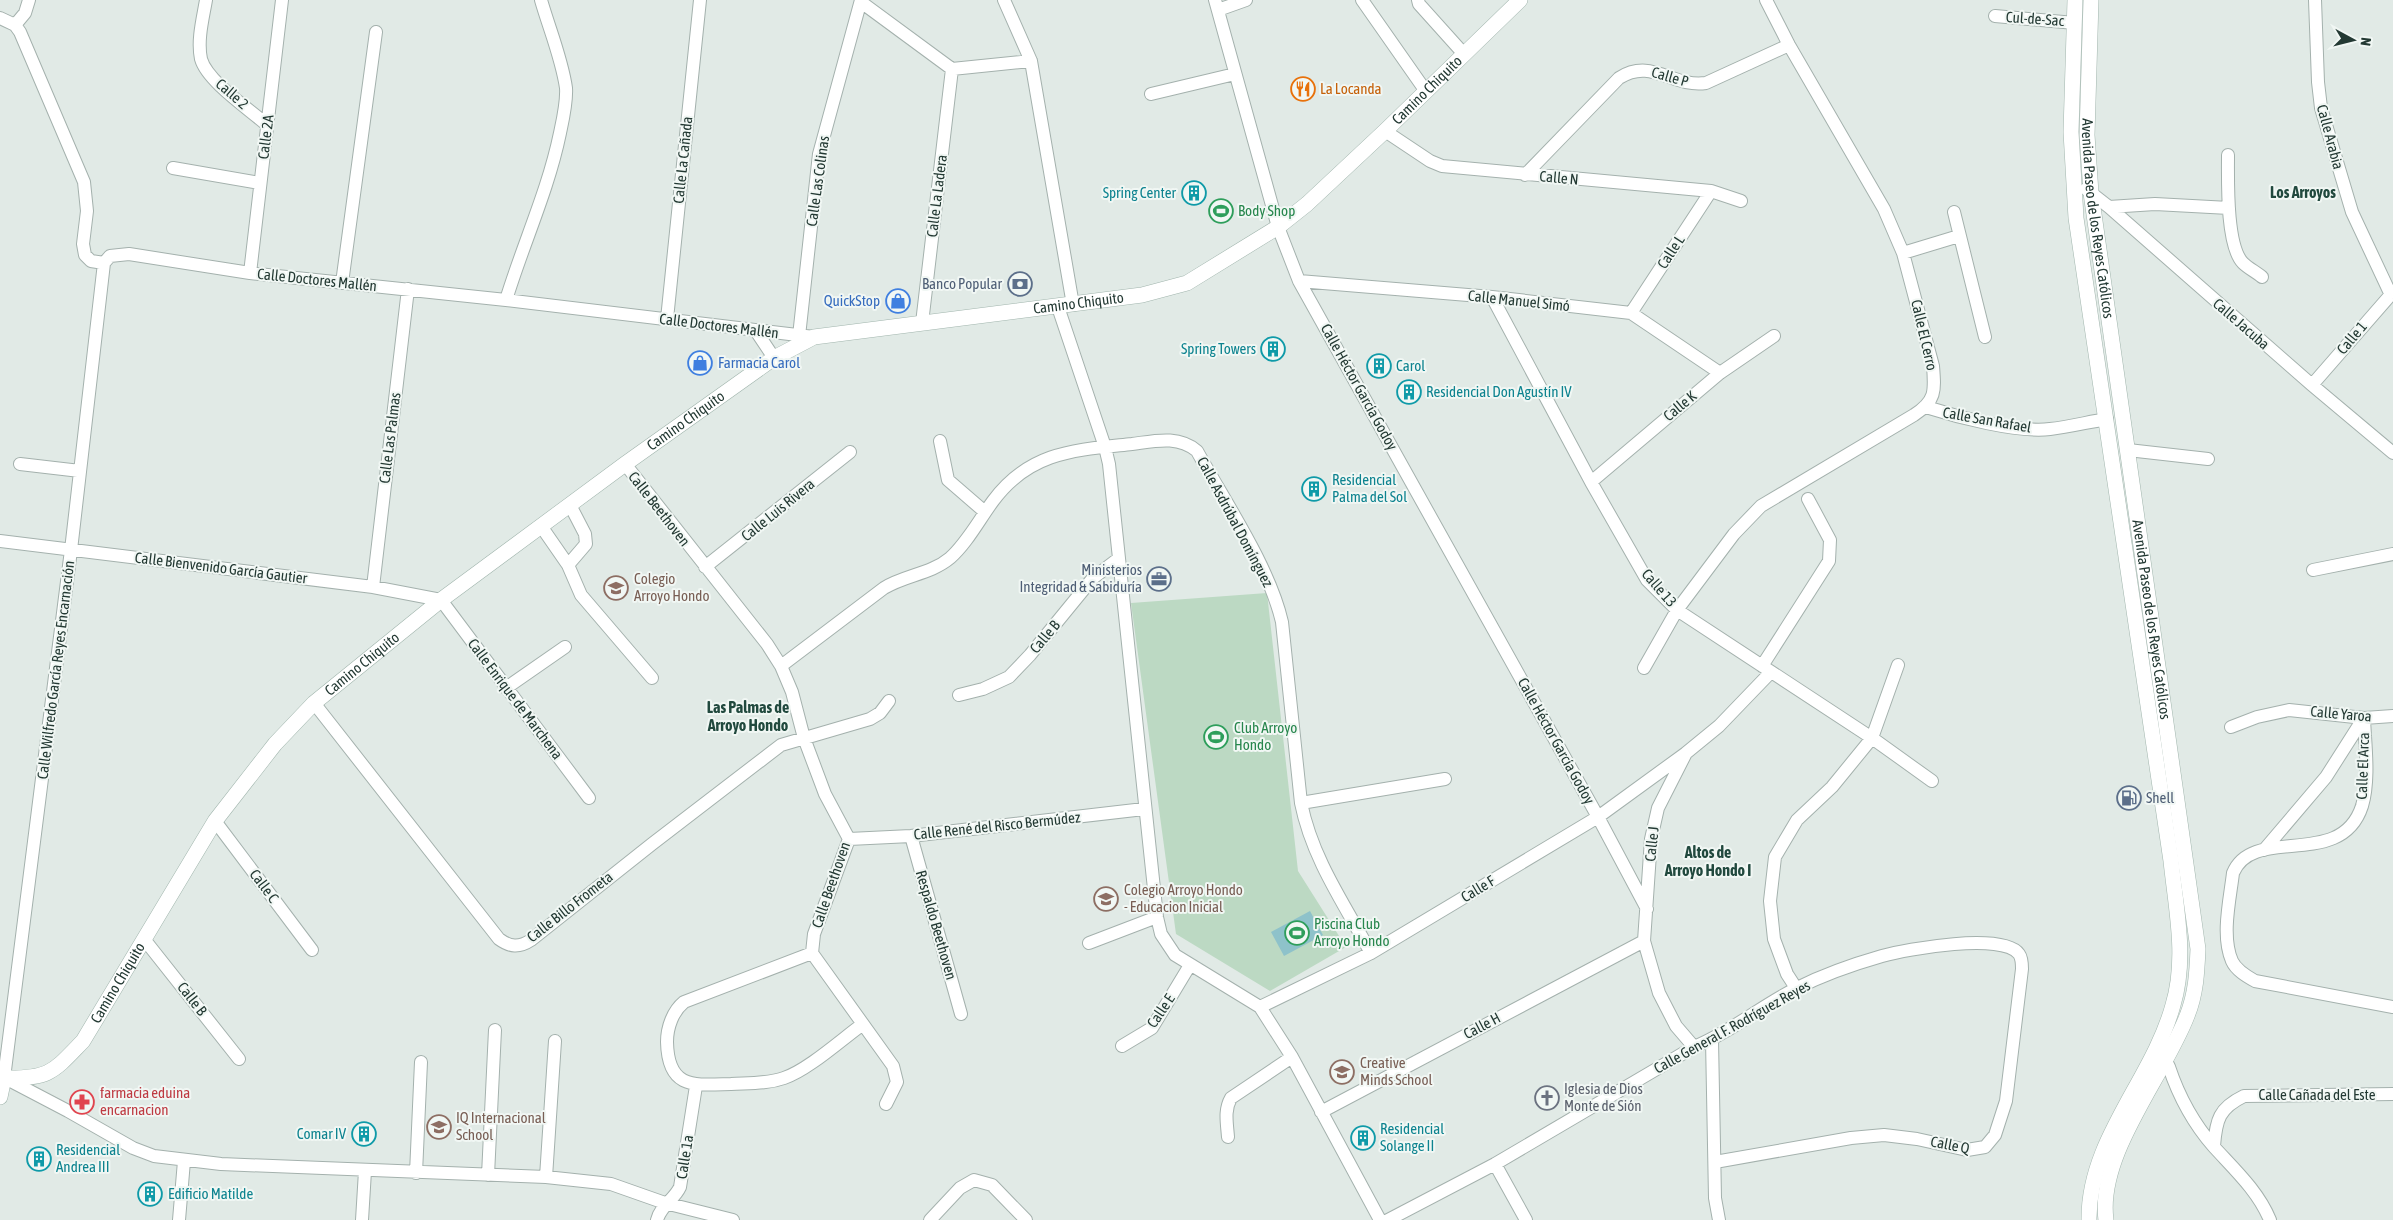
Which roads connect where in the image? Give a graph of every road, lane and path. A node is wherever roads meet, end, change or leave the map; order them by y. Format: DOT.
graph roads {
  1 [pos="29,0"];
  2 [pos="206,0"];
  3 [pos="282,0"];
  4 [pos="540,0"];
  5 [pos="700,0"];
  6 [pos="1004,0"];
  7 [pos="1246,0"];
  8 [pos="1362,0"];
  9 [pos="1418,0"];
  10 [pos="1766,0"];
  11 [pos="2075,0"];
  12 [pos="2090,0"];
  13 [pos="2316,0"];
  14 [pos="861,1"];
  15 [pos="1515,2"];
  16 [pos="1216,5"];
  17 [pos="1995,16"];
  18 [pos="0,18"];
  19 [pos="2075,22"];
  20 [pos="15,25"];
  21 [pos="376,32"];
  22 [pos="1789,45"];
  23 [pos="1463,53"];
  24 [pos="1031,62"];
  25 [pos="952,69"];
  26 [pos="2088,73"];
  27 [pos="1235,74"];
  28 [pos="2072,74"];
  29 [pos="1425,90"];
  30 [pos="1151,94"];
  31 [pos="267,125"];
  32 [pos="1385,131"];
  33 [pos="2228,155"];
  34 [pos="173,168"];
  35 [pos="1525,175"];
  36 [pos="2073,180"];
  37 [pos="260,183"];
  38 [pos="1711,192"];
  39 [pos="2091,193"];
  40 [pos="1741,201"];
  41 [pos="2109,207"];
  42 [pos="2230,208"];
  43 [pos="1954,212"];
  44 [pos="1278,228"];
  45 [pos="1959,236"];
  46 [pos="1903,253"];
  47 [pos="104,262"];
  48 [pos="250,273"];
  49 [pos="2262,277"];
  50 [pos="1300,281"];
  51 [pos="342,283"];
  52 [pos="408,289"];
  53 [pos="2392,293"];
  54 [pos="1492,297"];
  55 [pos="506,300"];
  56 [pos="1065,306"];
  57 [pos="1631,312"];
  58 [pos="667,319"];
  59 [pos="922,323"];
  60 [pos="756,331"];
  61 [pos="799,336"];
  62 [pos="1774,336"];
  63 [pos="1985,337"];
  64 [pos="814,338"];
  65 [pos="774,358"];
  66 [pos="1720,372"];
  67 [pos="2312,386"];
  68 [pos="1926,407"];
  69 [pos="2107,419"];
  70 [pos="940,440"];
  71 [pos="1105,447"];
  72 [pos="2128,450"];
  73 [pos="850,452"];
  74 [pos="2393,452"];
  75 [pos="2208,459"];
  76 [pos="20,464"];
  77 [pos="625,464"];
  78 [pos="80,471"];
  79 [pos="2132,479"];
  80 [pos="1591,482"];
  81 [pos="2116,482"];
  82 [pos="1808,500"];
  83 [pos="570,505"];
  84 [pos="985,512"];
  85 [pos="541,526"];
  86 [pos="0,541"];
  87 [pos="71,550"];
  88 [pos="2393,554"];
  89 [pos="1118,559"];
  90 [pos="568,565"];
  91 [pos="705,568"];
  92 [pos="2313,570"];
  93 [pos="373,587"];
  94 [pos="441,600"];
  95 [pos="1677,610"];
  96 [pos="565,647"];
  97 [pos="1898,665"];
  98 [pos="781,666"];
  99 [pos="1644,668"];
  100 [pos="1767,669"];
  101 [pos="652,678"];
  102 [pos="506,688"];
  103 [pos="959,695"];
  104 [pos="889,700"];
  105 [pos="314,703"];
  106 [pos="2393,716"];
  107 [pos="2364,718"];
  108 [pos="2231,726"];
  109 [pos="804,738"];
  110 [pos="1872,738"];
  111 [pos="1686,753"];
  112 [pos="1444,779"];
  113 [pos="1932,781"];
  114 [pos="589,798"];
  115 [pos="1302,803"];
  116 [pos="1144,809"];
  117 [pos="1598,817"];
  118 [pos="215,821"];
  119 [pos="911,836"];
  120 [pos="849,839"];
  121 [pos="2264,850"];
  122 [pos="1647,909"];
  123 [pos="1157,917"];
  124 [pos="144,939"];
  125 [pos="1644,941"];
  126 [pos="1090,943"];
  127 [pos="312,950"];
  128 [pos="1370,952"];
  129 [pos="2017,952"];
  130 [pos="812,953"];
  131 [pos="1190,965"];
  132 [pos="1796,988"];
  133 [pos="1260,1007"];
  134 [pos="2393,1007"];
  135 [pos="961,1014"];
  136 [pos="862,1024"];
  137 [pos="495,1030"];
  138 [pos="1712,1040"];
  139 [pos="554,1041"];
  140 [pos="1122,1046"];
  141 [pos="1694,1047"];
  142 [pos="1292,1057"];
  143 [pos="2160,1057"];
  144 [pos="239,1059"];
  145 [pos="422,1062"];
  146 [pos="2,1078"];
  147 [pos="696,1086"];
  148 [pos="2393,1094"];
  149 [pos="0,1097"];
  150 [pos="886,1104"];
  151 [pos="1321,1112"];
  152 [pos="1228,1136"];
  153 [pos="2214,1146"];
  154 [pos="184,1161"];
  155 [pos="1715,1162"];
  156 [pos="1495,1164"];
  157 [pos="365,1171"];
  158 [pos="416,1173"];
  159 [pos="488,1175"];
  160 [pos="546,1177"];
  161 [pos="665,1203"];
  162 [pos="1716,1219"];
  163 [pos="179,1220"];
  164 [pos="362,1220"];
  165 [pos="657,1220"];
  166 [pos="733,1220"];
  167 [pos="930,1220"];
  168 [pos="1026,1220"];
  169 [pos="1380,1220"];
  170 [pos="1388,1220"];
  171 [pos="1526,1220"];
  172 [pos="2089,1220"];
  173 [pos="2106,1220"];
  174 [pos="2270,1220"];
  1 -- 20 [label="street"];
  2 -- 31 [label="street, Calle 2"];
  3 -- 31 [label="street, Calle 2A"];
  4 -- 55 [label="street"];
  5 -- 58 [label="street, Calle La Cañada"];
  6 -- 24 [label="street"];
  7 -- 16 [label="street"];
  8 -- 29 [label="street"];
  9 -- 23 [label="street"];
  10 -- 22 [label="street, Calle El Cerro"];
  11 -- 19 [label="main road, Avenida Paseo de los Reyes Católicos"];
  12 -- 26 [label="main road, Avenida Paseo de los Reyes Católicos"];
  13 -- 53 [label="street, Calle Arabia"];
  14 -- 25 [label="street"];
  14 -- 61 [label="street, Calle Las Colinas"];
  15 -- 23 [label="main road, Camino Chiquito"];
  16 -- 27 [label="street, Calle Héctor García Godoy"];
  17 -- 19 [label="street, Cul-de-Sac"];
  18 -- 20 [label="street"];
  19 -- 28 [label="main road, Avenida Paseo de los Reyes Católicos"];
  20 -- 47 [label="street"];
  21 -- 51 [label="street"];
  22 -- 35 [label="street, Calle P"];
  22 -- 46 [label="street, Calle El Cerro"];
  23 -- 29 [label="main road, Camino Chiquito"];
  24 -- 25 [label="street"];
  24 -- 56 [label="street"];
  25 -- 59 [label="street, Calle La Ladera"];
  26 -- 28 [label="street"];
  26 -- 39 [label="main road, Avenida Paseo de los Reyes Católicos"];
  27 -- 30 [label="street"];
  27 -- 44 [label="street, Calle Héctor García Godoy"];
  28 -- 36 [label="main road, Avenida Paseo de los Reyes Católicos"];
  29 -- 32 [label="main road, Camino Chiquito"];
  31 -- 37 [label="street, Calle 2A"];
  32 -- 35 [label="street, Calle N"];
  32 -- 44 [label="main road, Camino Chiquito"];
  33 -- 42 [label="street"];
  34 -- 37 [label="street"];
  35 -- 38 [label="street, Calle N"];
  36 -- 39 [label="street, Calle Jacuba"];
  36 -- 69 [label="main road, Avenida Paseo de los Reyes Católicos"];
  37 -- 48 [label="street, Calle 2A"];
  38 -- 40 [label="street, Calle N"];
  38 -- 57 [label="street, Calle L"];
  39 -- 41 [label="street, Calle Jacuba"];
  39 -- 72 [label="main road, Avenida Paseo de los Reyes Católicos"];
  41 -- 42 [label="street"];
  41 -- 67 [label="street, Calle Jacuba"];
  42 -- 49 [label="street"];
  43 -- 45 [label="street"];
  44 -- 50 [label="street, Calle Héctor García Godoy"];
  44 -- 56 [label="main road, Camino Chiquito"];
  45 -- 46 [label="street"];
  45 -- 63 [label="street"];
  46 -- 68 [label="street, Calle El Cerro"];
  47 -- 48 [label="street, Calle Doctores Mallén"];
  47 -- 78 [label="street, Calle Wilfredo García Reyes Encarnación"];
  48 -- 51 [label="street, Calle Doctores Mallén"];
  50 -- 54 [label="street, Calle Manuel Simó"];
  50 -- 117 [label="street, Calle Héctor García Godoy"];
  51 -- 52 [label="street, Calle Doctores Mallén"];
  52 -- 55 [label="street, Calle Doctores Mallén"];
  52 -- 93 [label="street, Calle Las Palmas"];
  53 -- 67 [label="street, Calle 1"];
  54 -- 57 [label="street, Calle Manuel Simó"];
  54 -- 80 [label="street, Calle 13"];
  55 -- 58 [label="street, Calle Doctores Mallén"];
  56 -- 59 [label="main road, Camino Chiquito"];
  56 -- 71 [label="street"];
  57 -- 66 [label="street, Calle Manuel Simó"];
  58 -- 60 [label="street, Calle Doctores Mallén"];
  59 -- 64 [label="main road, Camino Chiquito"];
  60 -- 61 [label="street, Calle Doctores Mallén"];
  60 -- 65 [label="street"];
  61 -- 64 [label="street, Calle Doctores Mallén"];
  62 -- 66 [label="street, Calle K"];
  64 -- 65 [label="main road, Camino Chiquito"];
  65 -- 77 [label="main road, Camino Chiquito"];
  66 -- 80 [label="street, Calle K"];
  67 -- 74 [label="street, Calle Jacuba"];
  68 -- 69 [label="street, Calle San Rafael"];
  68 -- 95 [label="street"];
  69 -- 81 [label="main road, Avenida Paseo de los Reyes Católicos"];
  70 -- 84 [label="street"];
  71 -- 84 [label="street, Calle Asdrúbal Domínguez"];
  71 -- 89 [label="street"];
  71 -- 115 [label="street, Calle Asdrúbal Domínguez"];
  72 -- 75 [label="street"];
  72 -- 79 [label="main road, Avenida Paseo de los Reyes Católicos"];
  73 -- 91 [label="street, Calle Luis Rivera"];
  76 -- 78 [label="street"];
  77 -- 83 [label="main road, Camino Chiquito"];
  77 -- 91 [label="street, Calle Beethoven"];
  78 -- 87 [label="street, Calle Wilfredo García Reyes Encarnación"];
  79 -- 81 [label="main road"];
  79 -- 143 [label="main road, Avenida Paseo de los Reyes Católicos"];
  80 -- 95 [label="street, Calle 13"];
  81 -- 143 [label="main road, Avenida Paseo de los Reyes Católicos"];
  82 -- 100 [label="street, Calle J"];
  83 -- 85 [label="main road, Camino Chiquito"];
  83 -- 90 [label="street"];
  84 -- 98 [label="street, Calle Asdrúbal Domínguez"];
  85 -- 90 [label="street"];
  85 -- 94 [label="main road, Camino Chiquito"];
  86 -- 87 [label="street, Calle Bienvenido García Gautier"];
  87 -- 93 [label="street, Calle Bienvenido García Gautier"];
  87 -- 146 [label="street, Calle Wilfredo García Reyes Encarnación"];
  88 -- 92 [label="street"];
  89 -- 103 [label="street, Calle B"];
  89 -- 116 [label="street"];
  90 -- 101 [label="street"];
  91 -- 98 [label="street, Calle Beethoven"];
  93 -- 94 [label="street, Calle Bienvenido García Gautier"];
  94 -- 102 [label="street, Calle Enrique de Marchena"];
  94 -- 105 [label="main road, Camino Chiquito"];
  95 -- 99 [label="street"];
  95 -- 100 [label="street, Calle 13"];
  96 -- 102 [label="street"];
  97 -- 110 [label="street"];
  98 -- 109 [label="street, Calle Beethoven"];
  100 -- 110 [label="street, Calle 13"];
  100 -- 111 [label="street, Calle J"];
  102 -- 114 [label="street, Calle Enrique de Marchena"];
  104 -- 109 [label="street, Calle Billo Frometa"];
  105 -- 109 [label="street, Calle Billo Frometa"];
  105 -- 118 [label="main road, Camino Chiquito"];
  106 -- 107 [label="street, Calle Yaroa"];
  107 -- 108 [label="street, Calle Yaroa"];
  107 -- 121 [label="street, Calle El Arca"];
  107 -- 121 [label="street, Calle El Arca"];
  109 -- 120 [label="street, Calle Beethoven"];
  110 -- 113 [label="street, Calle 13"];
  110 -- 132 [label="street"];
  111 -- 117 [label="street, Calle F"];
  111 -- 122 [label="street, Calle J"];
  112 -- 115 [label="street"];
  115 -- 128 [label="street, Calle Asdrúbal Domínguez"];
  116 -- 119 [label="street, Calle René del Risco Bermúdez"];
  116 -- 123 [label="street"];
  117 -- 122 [label="street, Calle Héctor García Godoy"];
  117 -- 128 [label="street, Calle F"];
  118 -- 124 [label="main road, Camino Chiquito"];
  118 -- 127 [label="street, Calle C"];
  119 -- 120 [label="street, Calle René del Risco Bermúdez"];
  119 -- 135 [label="street, Respaldo Beethoven"];
  120 -- 130 [label="street, Calle Beethoven"];
  121 -- 134 [label="street, Calle El Arca"];
  122 -- 125 [label="street, Calle J"];
  123 -- 126 [label="street"];
  123 -- 131 [label="street"];
  124 -- 144 [label="street, Calle B"];
  124 -- 146 [label="main road, Camino Chiquito"];
  125 -- 141 [label="street, Calle J"];
  125 -- 151 [label="street, Calle H"];
  128 -- 133 [label="street, Calle F"];
  129 -- 132 [label="street, Calle General F. Rodríguez Reyes"];
  129 -- 155 [label="street, Calle Q"];
  130 -- 136 [label="street"];
  130 -- 147 [label="street"];
  131 -- 133 [label="street"];
  131 -- 140 [label="street, Calle E"];
  132 -- 138 [label="street, Calle General F. Rodríguez Reyes"];
  133 -- 142 [label="street"];
  136 -- 147 [label="street"];
  136 -- 150 [label="street"];
  137 -- 159 [label="street"];
  138 -- 141 [label="street, Calle General F. Rodríguez Reyes"];
  138 -- 155 [label="street"];
  139 -- 160 [label="street"];
  141 -- 156 [label="street, Calle General F. Rodríguez Reyes"];
  142 -- 151 [label="street"];
  142 -- 152 [label="street"];
  143 -- 153 [label="street"];
  143 -- 172 [label="main road, Avenida Paseo de los Reyes Católicos"];
  143 -- 173 [label="main road, Avenida Paseo de los Reyes Católicos"];
  145 -- 158 [label="street"];
  146 -- 149 [label="main road"];
  146 -- 154 [label="street"];
  147 -- 161 [label="street, Calle 1a"];
  148 -- 153 [label="street, Calle Cañada del Este"];
  151 -- 169 [label="street"];
  153 -- 174 [label="street"];
  154 -- 157 [label="street"];
  154 -- 163 [label="street"];
  155 -- 162 [label="street"];
  156 -- 170 [label="street, Calle General F. Rodríguez Reyes"];
  156 -- 171 [label="street"];
  157 -- 158 [label="street"];
  157 -- 164 [label="street"];
  158 -- 159 [label="street"];
  159 -- 160 [label="street"];
  160 -- 161 [label="street"];
  161 -- 165 [label="street, Calle 1a"];
  161 -- 166 [label="street"];
  167 -- 168 [label="street"];
}
